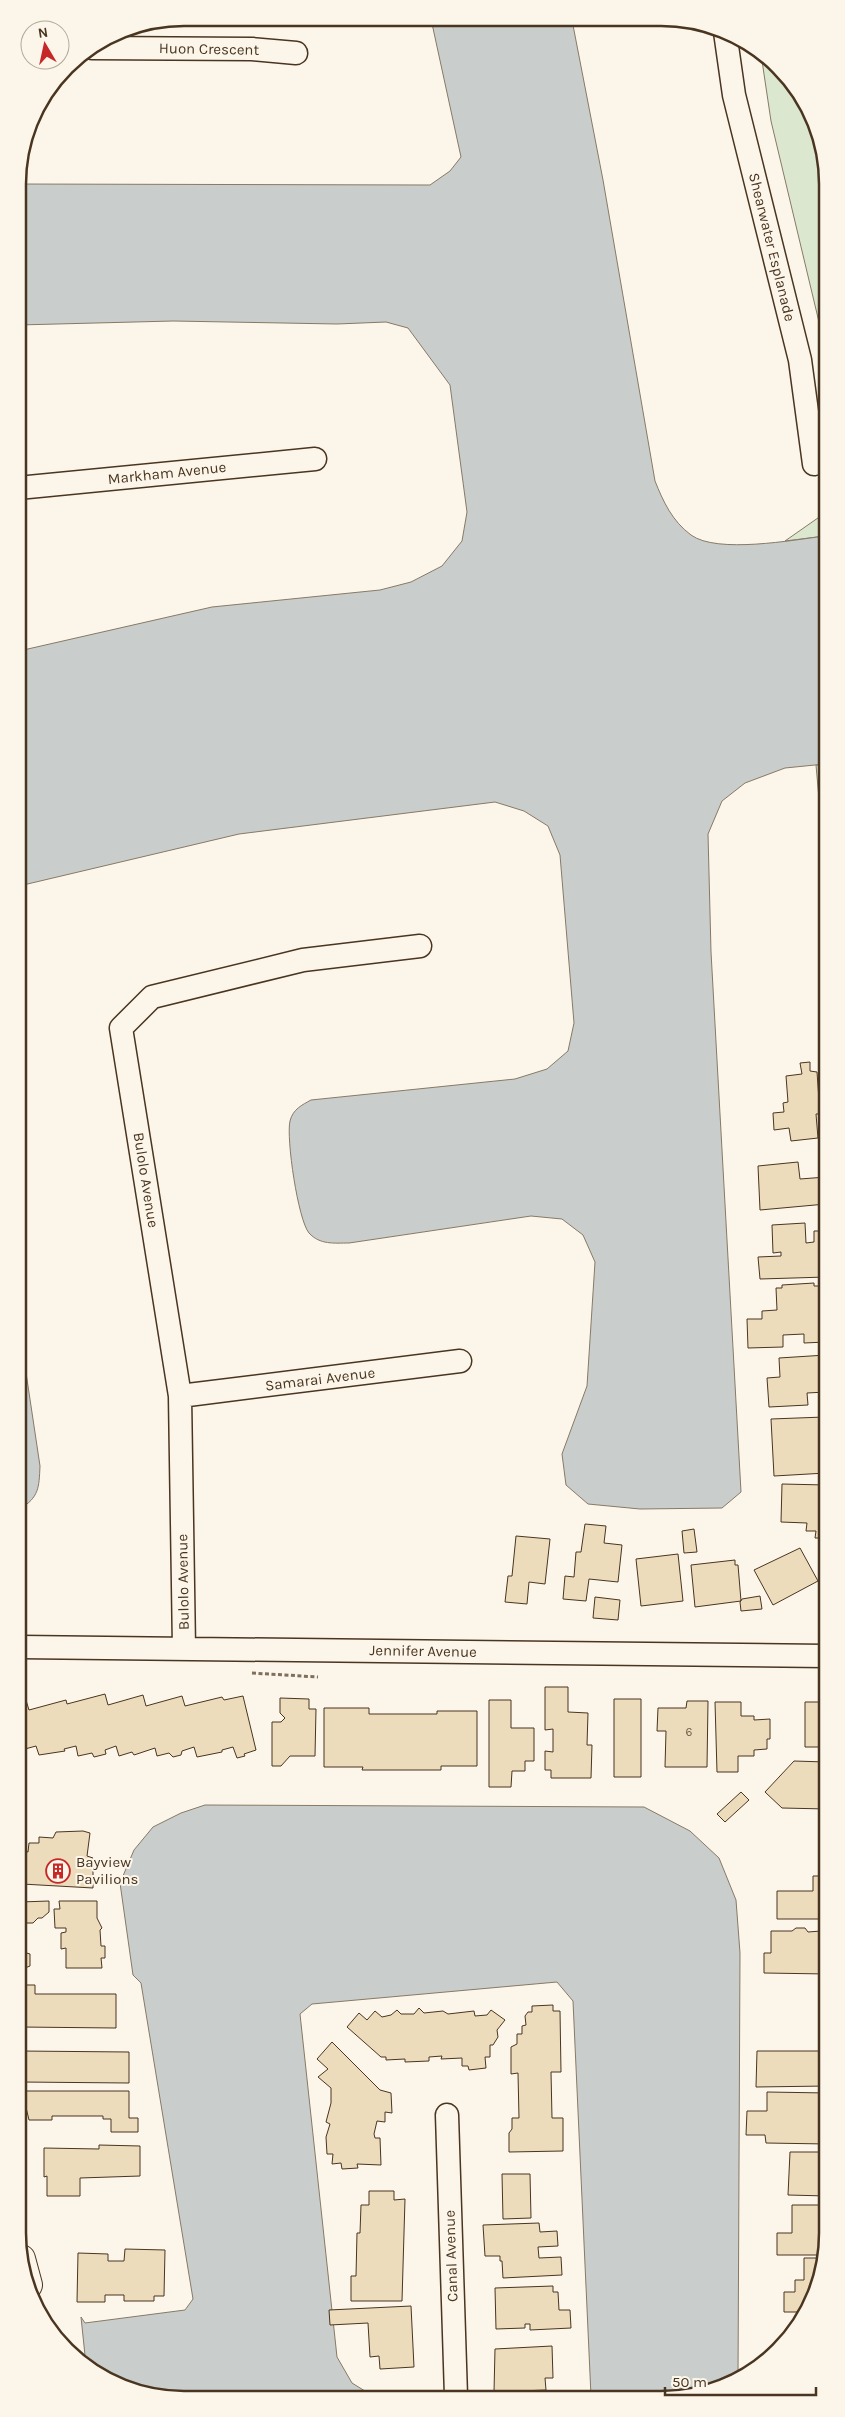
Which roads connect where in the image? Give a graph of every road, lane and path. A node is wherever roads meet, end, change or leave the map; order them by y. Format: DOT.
graph roads {
  1 [pos="726,41"];
  2 [pos="106,48"];
  3 [pos="296,54"];
  4 [pos="315,459"];
  5 [pos="814,464"];
  6 [pos="27,487"];
  7 [pos="420,946"];
  8 [pos="460,1361"];
  9 [pos="180,1396"];
  10 [pos="26,1647"];
  11 [pos="184,1648"];
  12 [pos="818,1656"];
  13 [pos="252,1673"];
  14 [pos="318,1677"];
  15 [pos="447,2115"];
  16 [pos="456,2391"];
  1 -- 5 [label="street, Shearwater Esplanade"];
  2 -- 3 [label="street, Huon Crescent"];
  4 -- 6 [label="street, Markham Avenue"];
  7 -- 9 [label="street, Bulolo Avenue"];
  8 -- 9 [label="street, Samarai Avenue"];
  9 -- 11 [label="street, Bulolo Avenue"];
  10 -- 11 [label="street, Jennifer Avenue"];
  11 -- 12 [label="street, Jennifer Avenue"];
  13 -- 14 [label="path"];
  15 -- 16 [label="street, Canal Avenue"];
}
